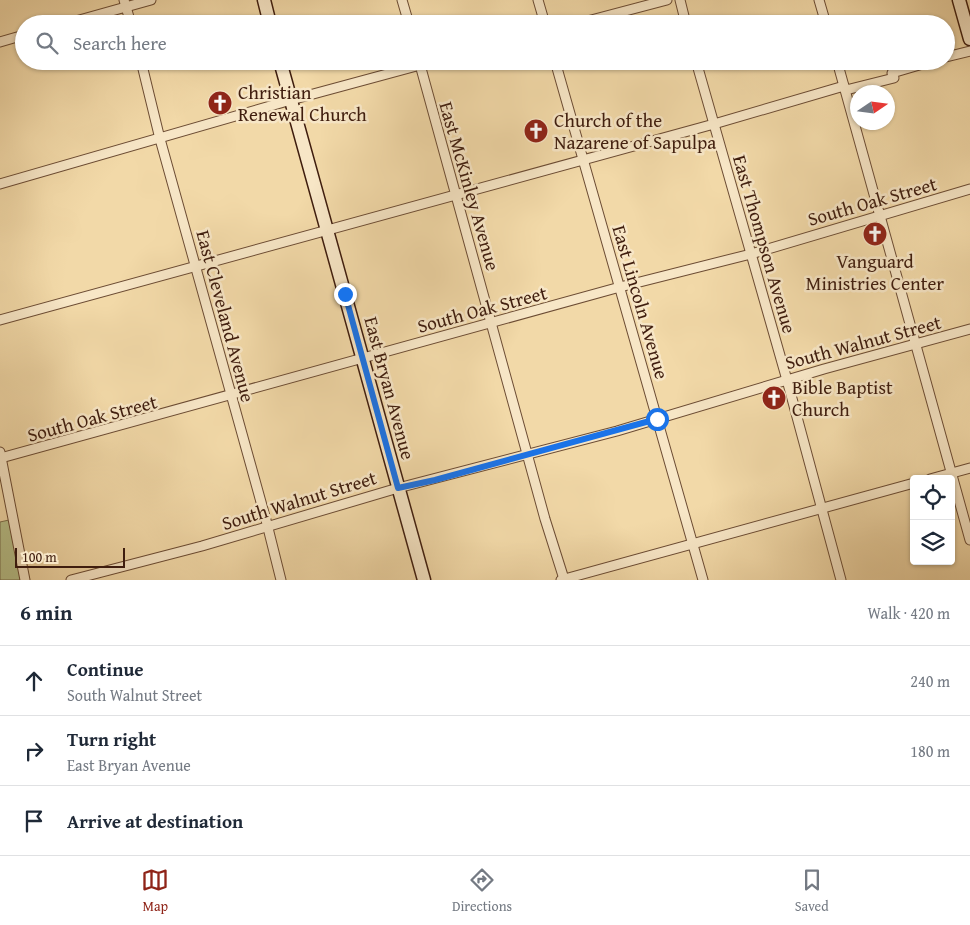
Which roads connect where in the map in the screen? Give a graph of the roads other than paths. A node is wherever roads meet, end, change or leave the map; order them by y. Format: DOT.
graph roads {
  1 [pos="150,0"];
  2 [pos="264,0"];
  3 [pos="402,0"];
  4 [pos="538,0"];
  5 [pos="667,0"];
  6 [pos="680,0"];
  7 [pos="819,0"];
  8 [pos="959,0"];
  9 [pos="125,3"];
  10 [pos="91,15"];
  11 [pos="268,15"];
  12 [pos="406,15"];
  13 [pos="542,15"];
  14 [pos="610,15"];
  15 [pos="684,15"];
  16 [pos="823,15"];
  17 [pos="15,38"];
  18 [pos="970,39"];
  19 [pos="0,42"];
  20 [pos="970,51"];
  21 [pos="955,55"];
  22 [pos="143,70"];
  23 [pos="283,70"];
  24 [pos="395,70"];
  25 [pos="421,70"];
  26 [pos="558,70"];
  27 [pos="699,70"];
  28 [pos="840,70"];
  29 [pos="899,70"];
  30 [pos="845,88"];
  31 [pos="291,100"];
  32 [pos="714,124"];
  33 [pos="160,139"];
  34 [pos="583,160"];
  35 [pos="0,184"];
  36 [pos="970,189"];
  37 [pos="456,193"];
  38 [pos="880,214"];
  39 [pos="327,229"];
  40 [pos="751,254"];
  41 [pos="196,268"];
  42 [pos="620,287"];
  43 [pos="0,320"];
  44 [pos="492,323"];
  45 [pos="970,330"];
  46 [pos="916,345"];
  47 [pos="363,358"];
  48 [pos="787,380"];
  49 [pos="231,396"];
  50 [pos="657,419"];
  51 [pos="1,455"];
  52 [pos="527,455"];
  53 [pos="970,468"];
  54 [pos="952,472"];
  55 [pos="943,475"];
  56 [pos="910,484"];
  57 [pos="398,488"];
  58 [pos="822,510"];
  59 [pos="268,527"];
  60 [pos="970,540"];
  61 [pos="693,544"];
  62 [pos="25,580"];
  63 [pos="71,580"];
  64 [pos="281,580"];
  65 [pos="424,580"];
  66 [pos="563,580"];
  67 [pos="703,580"];
  68 [pos="841,580"];
  1 -- 9 [label="street"];
  2 -- 11 [label="street"];
  3 -- 12 [label="street"];
  4 -- 13 [label="street"];
  5 -- 14 [label="street"];
  6 -- 15 [label="street"];
  7 -- 16 [label="street"];
  8 -- 18 [label="street"];
  9 -- 10 [label="street"];
  17 -- 19 [label="street"];
  20 -- 21 [label="street"];
  22 -- 33 [label="street, East Cleveland Avenue"];
  23 -- 31 [label="street, East Bryan Avenue"];
  24 -- 31 [label="street"];
  25 -- 37 [label="street, East McKinley Avenue"];
  26 -- 34 [label="street, East Lincoln Avenue"];
  27 -- 32 [label="street, East Thompson Avenue"];
  28 -- 30 [label="street"];
  29 -- 30 [label="street"];
  30 -- 32 [label="street"];
  30 -- 38 [label="street"];
  31 -- 33 [label="street"];
  31 -- 39 [label="street, East Bryan Avenue"];
  32 -- 34 [label="street"];
  32 -- 40 [label="street, East Thompson Avenue"];
  33 -- 35 [label="street"];
  33 -- 41 [label="street, East Cleveland Avenue"];
  34 -- 37 [label="street"];
  34 -- 42 [label="street, East Lincoln Avenue"];
  36 -- 38 [label="street, South Oak Street"];
  37 -- 39 [label="street"];
  37 -- 44 [label="street, East McKinley Avenue"];
  38 -- 40 [label="street, South Oak Street"];
  38 -- 46 [label="street"];
  39 -- 41 [label="street"];
  39 -- 47 [label="street, East Bryan Avenue"];
  40 -- 42 [label="street, South Oak Street"];
  40 -- 48 [label="street, East Thompson Avenue"];
  41 -- 43 [label="street"];
  41 -- 49 [label="street, East Cleveland Avenue"];
  42 -- 44 [label="street, South Oak Street"];
  42 -- 50 [label="street, East Lincoln Avenue"];
  44 -- 47 [label="street, South Oak Street"];
  44 -- 52 [label="street, East McKinley Avenue"];
  45 -- 46 [label="street, South Walnut Street"];
  46 -- 48 [label="street, South Walnut Street"];
  46 -- 54 [label="street"];
  47 -- 49 [label="street, South Oak Street"];
  47 -- 57 [label="street, East Bryan Avenue"];
  48 -- 50 [label="street, South Walnut Street"];
  48 -- 58 [label="street, East Thompson Avenue"];
  49 -- 51 [label="street, South Oak Street"];
  49 -- 59 [label="street, East Cleveland Avenue"];
  50 -- 52 [label="street, South Walnut Street"];
  50 -- 61 [label="street, East Lincoln Avenue"];
  51 -- 62 [label="street"];
  52 -- 57 [label="street, South Walnut Street"];
  52 -- 66 [label="street, East McKinley Avenue"];
  53 -- 54 [label="street"];
  54 -- 55 [label="street"];
  54 -- 60 [label="street"];
  56 -- 58 [label="street"];
  57 -- 59 [label="street, South Walnut Street"];
  57 -- 65 [label="street, East Bryan Avenue"];
  58 -- 61 [label="street"];
  58 -- 68 [label="street, East Thompson Avenue"];
  59 -- 63 [label="street, South Walnut Street"];
  59 -- 64 [label="street, East Cleveland Avenue"];
  61 -- 66 [label="street"];
  61 -- 67 [label="street, East Lincoln Avenue"];
}
